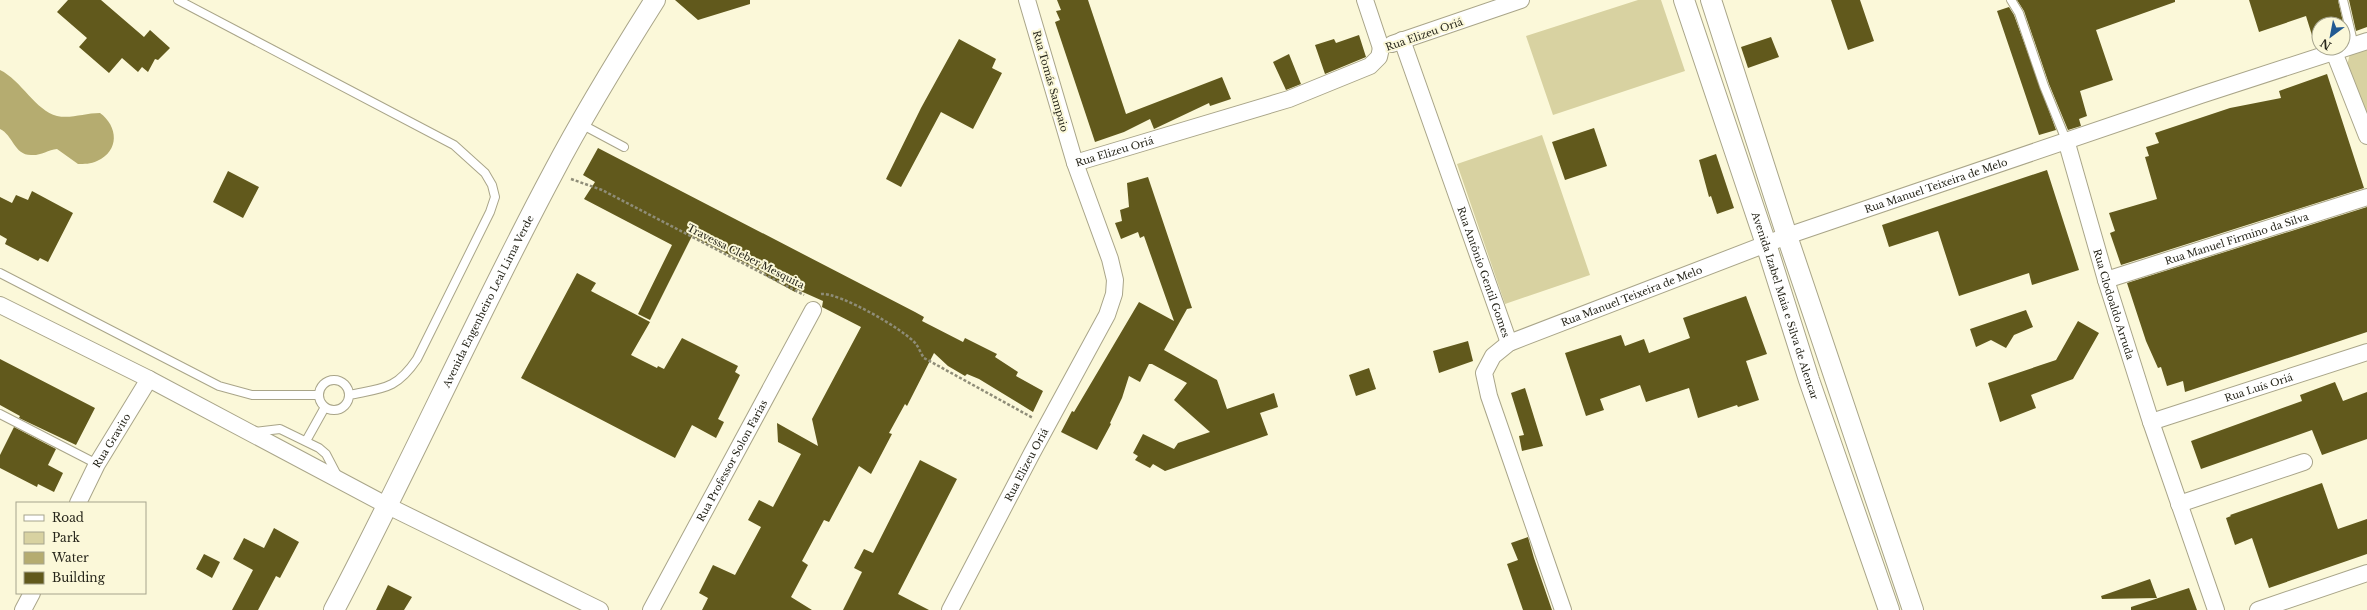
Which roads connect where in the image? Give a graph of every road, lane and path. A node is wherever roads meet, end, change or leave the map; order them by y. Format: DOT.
graph roads {
  1 [pos="178,0"];
  2 [pos="655,0"];
  3 [pos="1027,0"];
  4 [pos="1365,0"];
  5 [pos="1520,0"];
  6 [pos="1684,0"];
  7 [pos="1711,0"];
  8 [pos="2011,0"];
  9 [pos="2343,0"];
  10 [pos="1719,25"];
  11 [pos="1695,32"];
  12 [pos="1402,40"];
  13 [pos="2361,44"];
  14 [pos="2351,47"];
  15 [pos="1381,48"];
  16 [pos="2322,56"];
  17 [pos="2336,56"];
  18 [pos="581,124"];
  19 [pos="2367,136"];
  20 [pos="2066,140"];
  21 [pos="624,147"];
  22 [pos="1075,163"];
  23 [pos="553,173"];
  24 [pos="2367,197"];
  25 [pos="1787,236"];
  26 [pos="1766,244"];
  27 [pos="0,273"];
  28 [pos="2106,280"];
  29 [pos="806,296"];
  30 [pos="815,303"];
  31 [pos="0,305"];
  32 [pos="1509,343"];
  33 [pos="2367,352"];
  34 [pos="1833,371"];
  35 [pos="149,379"];
  36 [pos="1809,380"];
  37 [pos="319,395"];
  38 [pos="349,395"];
  39 [pos="325,407"];
  40 [pos="0,414"];
  41 [pos="2151,422"];
  42 [pos="1046,425"];
  43 [pos="252,433"];
  44 [pos="306,441"];
  45 [pos="2304,462"];
  46 [pos="97,464"];
  47 [pos="340,480"];
  48 [pos="78,502"];
  49 [pos="2179,504"];
  50 [pos="388,506"];
  51 [pos="2367,573"];
  52 [pos="31,594"];
  53 [pos="23,610"];
  54 [pos="334,610"];
  55 [pos="600,610"];
  56 [pos="651,610"];
  57 [pos="950,610"];
  58 [pos="1563,610"];
  59 [pos="1889,610"];
  60 [pos="1913,610"];
  61 [pos="2216,610"];
  62 [pos="2258,610"];
  1 -- 38 [label="lane"];
  2 -- 18 [label="street, Avenida Engenheiro Leal Lima Verde"];
  3 -- 22 [label="street, Rua Tomás Sampaio"];
  4 -- 15 [label="street"];
  5 -- 12 [label="street, Rua Elizeu Oriá"];
  6 -- 11 [label="street, Avenida Izabel Maia e Silva de Alencar"];
  7 -- 10 [label="street"];
  8 -- 20 [label="lane, Rua Clodoaldo Arruda"];
  9 -- 13 [label="lane"];
  10 -- 11 [label="street"];
  10 -- 25 [label="street"];
  11 -- 26 [label="street, Avenida Izabel Maia e Silva de Alencar"];
  12 -- 15 [label="street, Rua Elizeu Oriá"];
  12 -- 32 [label="street, Rua Antônio Gentil Gomes"];
  13 -- 14 [label="street, Rua Manuel Teixeira de Melo"];
  15 -- 22 [label="street, Rua Elizeu Oriá"];
  16 -- 20 [label="street, Rua Manuel Teixeira de Melo"];
  17 -- 19 [label="street"];
  18 -- 21 [label="lane"];
  18 -- 23 [label="street, Avenida Engenheiro Leal Lima Verde"];
  20 -- 25 [label="street, Rua Manuel Teixeira de Melo"];
  20 -- 28 [label="street, Rua Clodoaldo Arruda"];
  22 -- 42 [label="street, Rua Elizeu Oriá"];
  23 -- 29 [label="path, Travessa Cleber Mesquita"];
  23 -- 50 [label="street, Avenida Engenheiro Leal Lima Verde"];
  24 -- 28 [label="street, Rua Manuel Firmino da Silva"];
  25 -- 26 [label="street, Rua Manuel Teixeira de Melo"];
  25 -- 34 [label="street"];
  26 -- 32 [label="street, Rua Manuel Teixeira de Melo"];
  26 -- 36 [label="street, Avenida Izabel Maia e Silva de Alencar"];
  27 -- 37 [label="lane"];
  28 -- 41 [label="street, Rua Clodoaldo Arruda"];
  30 -- 42 [label="path"];
  30 -- 56 [label="street, Rua Professor Solon Farias"];
  31 -- 35 [label="street"];
  32 -- 58 [label="street, Rua Antônio Gentil Gomes"];
  33 -- 41 [label="street, Rua Luís Oriá"];
  34 -- 36 [label="street"];
  34 -- 60 [label="street"];
  35 -- 43 [label="street"];
  35 -- 46 [label="street, Rua Gravito"];
  36 -- 59 [label="street, Avenida Izabel Maia e Silva de Alencar"];
  37 -- 38 [label="lane"];
  37 -- 39 [label="lane"];
  38 -- 39 [label="lane"];
  39 -- 44 [label="lane"];
  40 -- 46 [label="lane"];
  41 -- 49 [label="street, Rua Clodoaldo Arruda"];
  42 -- 57 [label="street, Rua Elizeu Oriá"];
  43 -- 44 [label="lane"];
  43 -- 47 [label="street"];
  44 -- 47 [label="lane"];
  45 -- 49 [label="street"];
  46 -- 48 [label="street, Rua Gravito"];
  47 -- 50 [label="street"];
  49 -- 61 [label="street, Rua Clodoaldo Arruda"];
  50 -- 54 [label="street, Avenida Engenheiro Leal Lima Verde"];
  50 -- 55 [label="street"];
  51 -- 62 [label="street"];
  52 -- 53 [label="street"];
}
